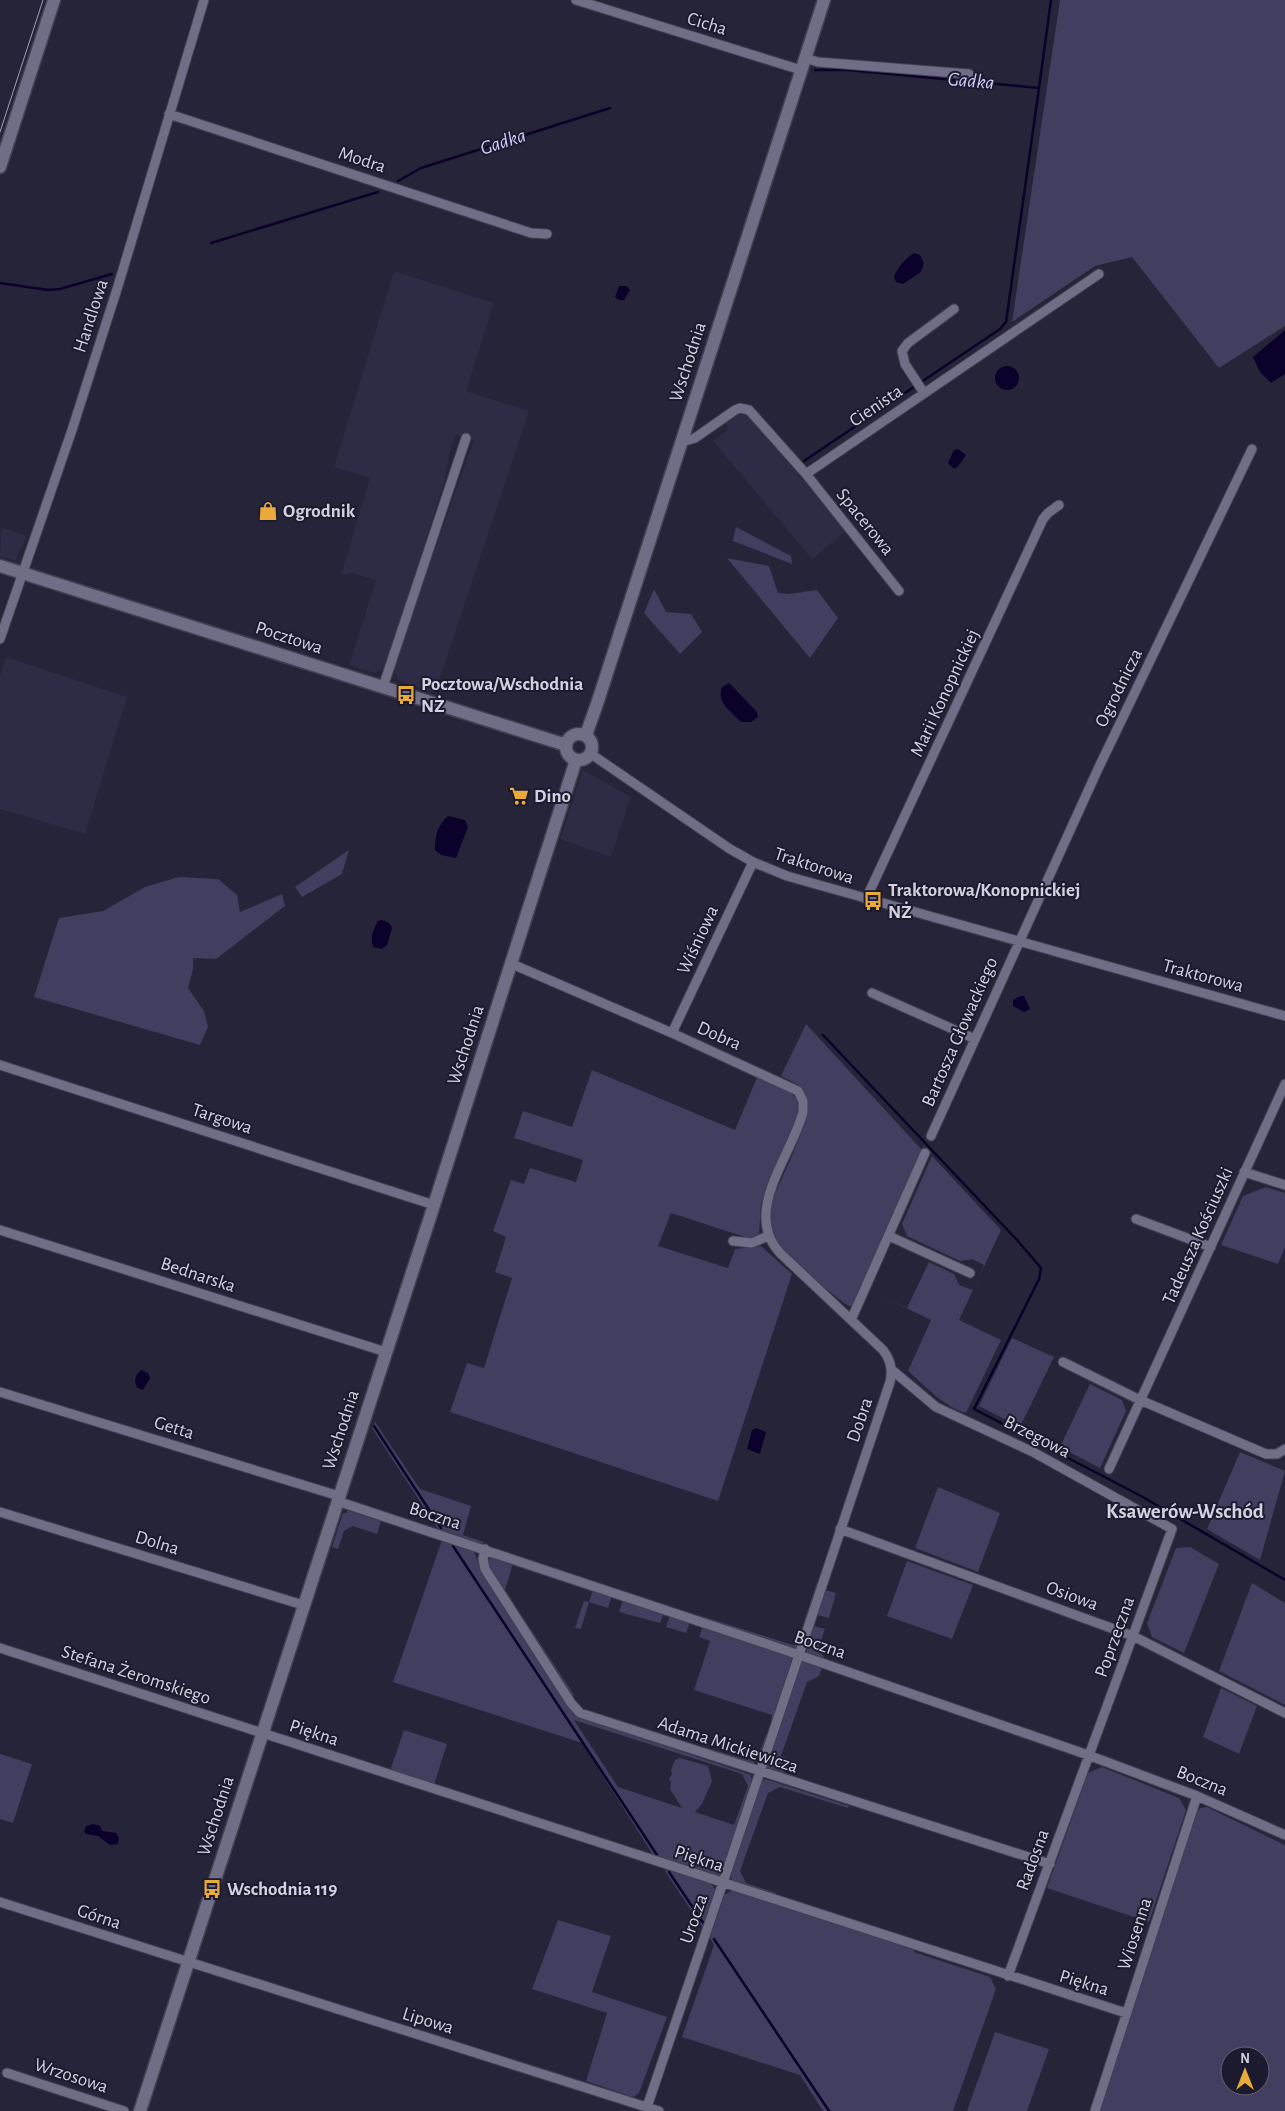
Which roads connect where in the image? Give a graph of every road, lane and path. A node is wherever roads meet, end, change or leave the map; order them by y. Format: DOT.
graph roads {
  1 [pos="54,0"];
  2 [pos="204,0"];
  3 [pos="576,0"];
  4 [pos="824,0"];
  5 [pos="803,64"];
  6 [pos="969,74"];
  7 [pos="169,114"];
  8 [pos="0,167"];
  9 [pos="547,234"];
  10 [pos="1099,274"];
  11 [pos="954,309"];
  12 [pos="924,393"];
  13 [pos="466,438"];
  14 [pos="682,442"];
  15 [pos="1252,449"];
  16 [pos="806,474"];
  17 [pos="1059,505"];
  18 [pos="0,566"];
  19 [pos="22,572"];
  20 [pos="899,591"];
  21 [pos="0,638"];
  22 [pos="383,687"];
  23 [pos="586,735"];
  24 [pos="566,745"];
  25 [pos="591,754"];
  26 [pos="576,760"];
  27 [pos="753,862"];
  28 [pos="866,899"];
  29 [pos="1018,942"];
  30 [pos="512,964"];
  31 [pos="872,993"];
  32 [pos="1285,1016"];
  33 [pos="672,1033"];
  34 [pos="975,1039"];
  35 [pos="0,1065"];
  36 [pos="1285,1084"];
  37 [pos="931,1136"];
  38 [pos="925,1153"];
  39 [pos="1244,1172"];
  40 [pos="1285,1185"];
  41 [pos="434,1205"];
  42 [pos="1136,1219"];
  43 [pos="0,1230"];
  44 [pos="768,1236"];
  45 [pos="889,1236"];
  46 [pos="733,1241"];
  47 [pos="1211,1247"];
  48 [pos="970,1274"];
  49 [pos="852,1320"];
  50 [pos="386,1352"];
  51 [pos="1064,1362"];
  52 [pos="892,1370"];
  53 [pos="0,1392"];
  54 [pos="1140,1400"];
  55 [pos="1285,1449"];
  56 [pos="1109,1469"];
  57 [pos="338,1499"];
  58 [pos="0,1512"];
  59 [pos="840,1529"];
  60 [pos="1172,1530"];
  61 [pos="485,1550"];
  62 [pos="304,1605"];
  63 [pos="1133,1636"];
  64 [pos="0,1648"];
  65 [pos="799,1655"];
  66 [pos="1285,1713"];
  67 [pos="263,1733"];
  68 [pos="1088,1755"];
  69 [pos="759,1772"];
  70 [pos="1197,1796"];
  71 [pos="1285,1835"];
  72 [pos="1050,1864"];
  73 [pos="724,1884"];
  74 [pos="0,1902"];
  75 [pos="188,1963"];
  76 [pos="1008,1976"];
  77 [pos="1126,2013"];
  78 [pos="7,2073"];
  79 [pos="647,2107"];
  80 [pos="124,2111"];
  81 [pos="140,2111"];
  82 [pos="659,2111"];
  83 [pos="1095,2111"];
  1 -- 8 [label="street"];
  2 -- 7 [label="street, Handlowa"];
  3 -- 5 [label="street, Cicha"];
  4 -- 5 [label="street, Wschodnia"];
  5 -- 6 [label="street, Cicha"];
  5 -- 14 [label="street, Wschodnia"];
  7 -- 9 [label="street, Modra"];
  7 -- 19 [label="street, Handlowa"];
  10 -- 12 [label="street, Cienista"];
  11 -- 12 [label="street"];
  12 -- 16 [label="street, Cienista"];
  13 -- 22 [label="street"];
  14 -- 16 [label="street"];
  14 -- 23 [label="street, Wschodnia"];
  15 -- 29 [label="street, Ogrodnicza"];
  16 -- 20 [label="street, Spacerowa"];
  17 -- 28 [label="street, Marii Konopnickiej"];
  18 -- 19 [label="street, Pocztowa"];
  19 -- 21 [label="street, Handlowa"];
  19 -- 22 [label="street, Pocztowa"];
  22 -- 24 [label="street, Pocztowa"];
  23 -- 24 [label="street"];
  23 -- 25 [label="street"];
  24 -- 26 [label="street"];
  25 -- 26 [label="street"];
  25 -- 27 [label="street, Traktorowa"];
  26 -- 30 [label="street, Wschodnia"];
  27 -- 28 [label="street, Traktorowa"];
  27 -- 33 [label="street, Wiśniowa"];
  28 -- 29 [label="street, Traktorowa"];
  29 -- 32 [label="street, Traktorowa"];
  29 -- 34 [label="street, Bartosza Głowackiego"];
  30 -- 33 [label="street, Dobra"];
  30 -- 41 [label="street, Wschodnia"];
  31 -- 34 [label="street"];
  33 -- 44 [label="street, Dobra"];
  34 -- 37 [label="street, Bartosza Głowackiego"];
  35 -- 41 [label="street, Targowa"];
  36 -- 39 [label="street, Tadeusza Kościuszki"];
  38 -- 45 [label="street"];
  39 -- 40 [label="street"];
  39 -- 47 [label="street, Tadeusza Kościuszki"];
  41 -- 50 [label="street, Wschodnia"];
  42 -- 47 [label="street"];
  43 -- 50 [label="street, Bednarska"];
  44 -- 46 [label="street"];
  44 -- 49 [label="street"];
  45 -- 48 [label="street"];
  45 -- 49 [label="street"];
  47 -- 54 [label="street, Tadeusza Kościuszki"];
  49 -- 52 [label="street"];
  50 -- 57 [label="street, Wschodnia"];
  51 -- 54 [label="street"];
  52 -- 59 [label="street, Dobra"];
  52 -- 60 [label="street, Brzegowa"];
  53 -- 57 [label="street, Getta"];
  54 -- 55 [label="street"];
  54 -- 56 [label="street, Tadeusza Kościuszki"];
  57 -- 61 [label="street, Boczna"];
  57 -- 62 [label="street, Wschodnia"];
  58 -- 62 [label="street, Dolna"];
  59 -- 63 [label="street, Osiowa"];
  59 -- 65 [label="street, Dobra"];
  60 -- 63 [label="street, Poprzeczna"];
  61 -- 65 [label="street, Boczna"];
  61 -- 69 [label="street, Adama Mickiewicza"];
  62 -- 67 [label="street, Wschodnia"];
  63 -- 66 [label="street, Osiowa"];
  63 -- 68 [label="street, Poprzeczna"];
  64 -- 67 [label="street, Stefana Żeromskiego"];
  65 -- 68 [label="street, Boczna"];
  65 -- 69 [label="street, Urocza"];
  67 -- 73 [label="street, Piękna"];
  67 -- 75 [label="street, Wschodnia"];
  68 -- 70 [label="street, Boczna"];
  68 -- 72 [label="street, Radosna"];
  69 -- 72 [label="street, Adama Mickiewicza"];
  69 -- 73 [label="street, Urocza"];
  70 -- 71 [label="street, Boczna"];
  70 -- 77 [label="street, Wiosenna"];
  72 -- 76 [label="street, Radosna"];
  73 -- 76 [label="street, Piękna"];
  73 -- 79 [label="street, Urocza"];
  74 -- 75 [label="street, Górna"];
  75 -- 79 [label="street, Lipowa"];
  75 -- 81 [label="street, Wschodnia"];
  76 -- 77 [label="street, Piękna"];
  77 -- 83 [label="street, Wiosenna"];
  78 -- 80 [label="street, Wrzosowa"];
  79 -- 82 [label="street, Lipowa"];
}
